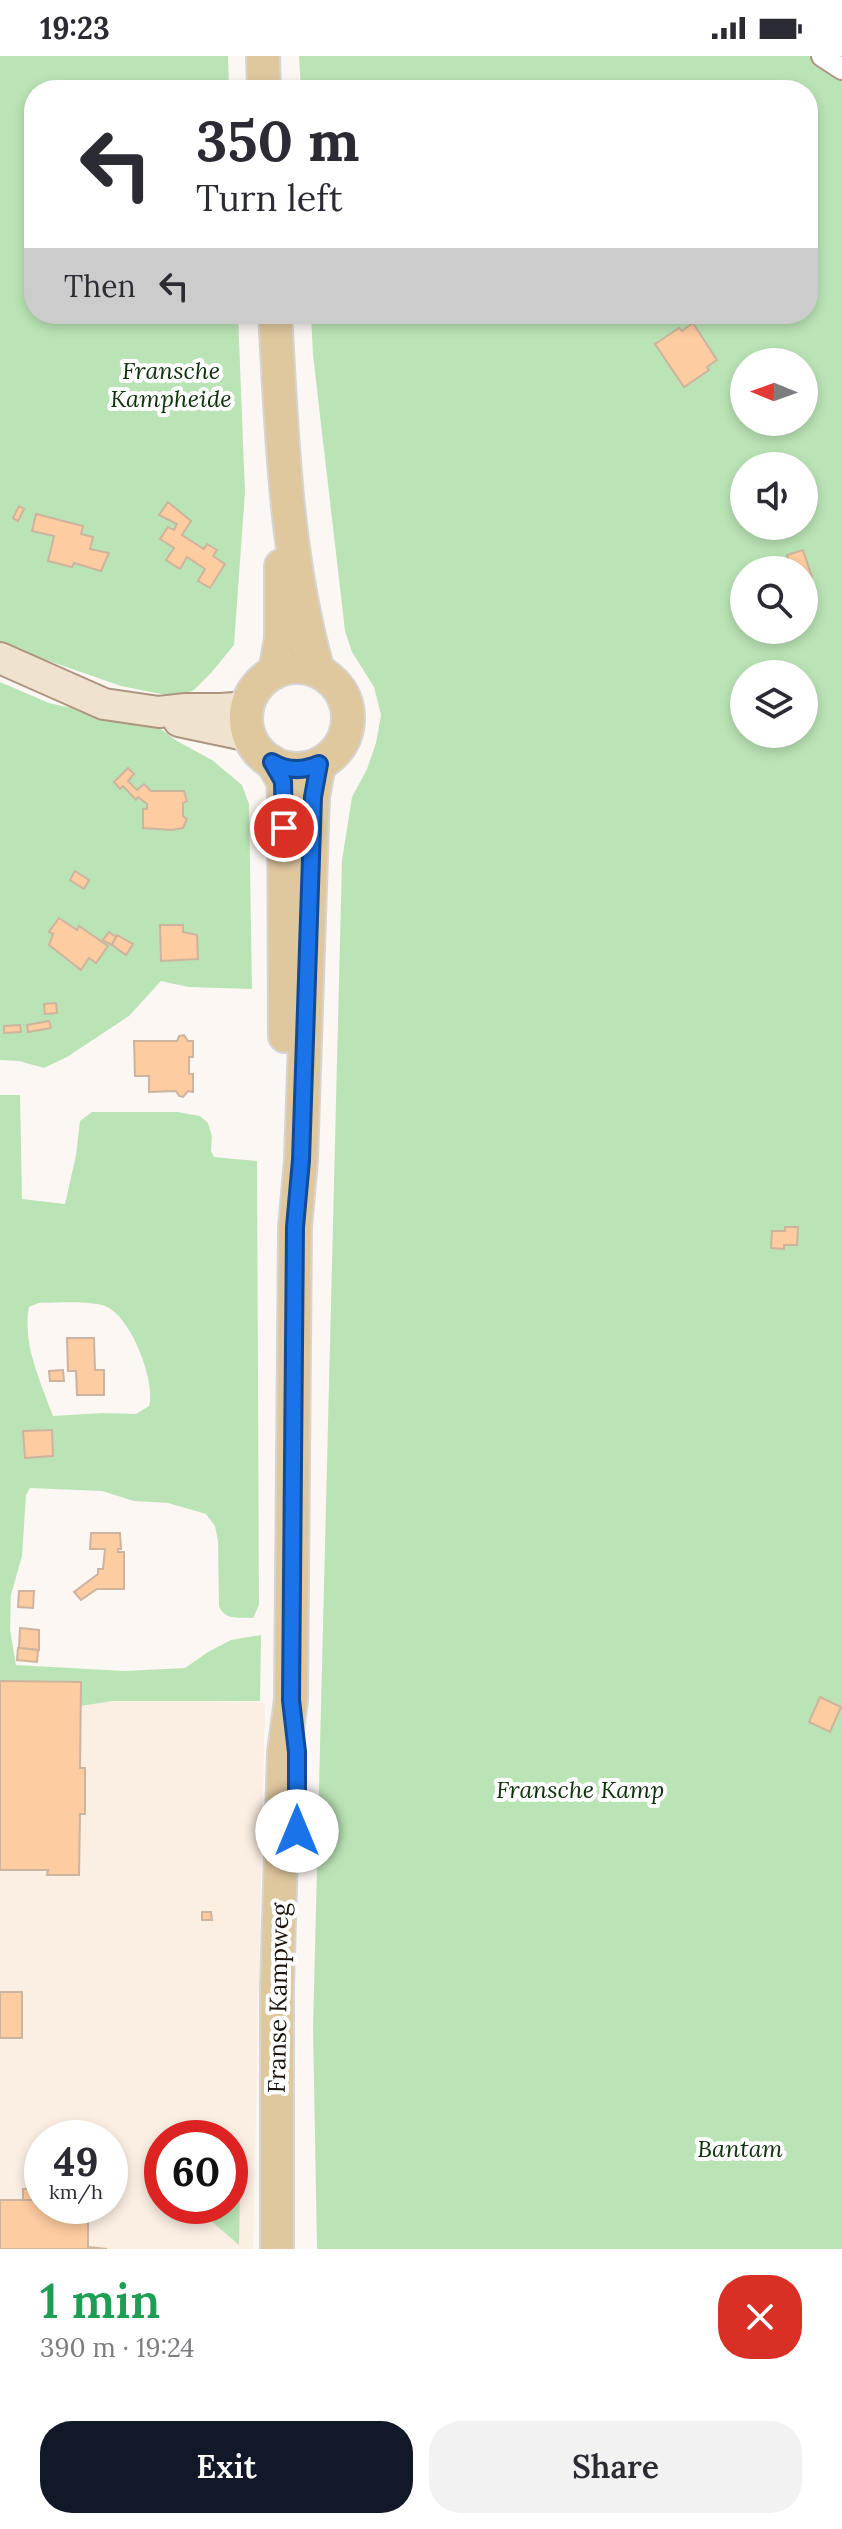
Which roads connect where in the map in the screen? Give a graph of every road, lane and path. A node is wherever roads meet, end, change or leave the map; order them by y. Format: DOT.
graph roads {
  1 [pos="263,56"];
  2 [pos="822,56"];
  3 [pos="842,69"];
  4 [pos="264,80"];
  5 [pos="276,324"];
  6 [pos="286,499"];
  7 [pos="0,658"];
  8 [pos="318,671"];
  9 [pos="275,672"];
  10 [pos="249,721"];
  11 [pos="272,762"];
  12 [pos="319,764"];
  13 [pos="295,1227"];
  14 [pos="291,1700"];
  15 [pos="277,2249"];
  16 [pos="296,2249"];
  1 -- 4 [label="main road"];
  2 -- 3 [label="street"];
  5 -- 6 [label="main road"];
  6 -- 8 [label="main road"];
  6 -- 9 [label="main road"];
  7 -- 10 [label="main road"];
  8 -- 9 [label="main road"];
  8 -- 12 [label="main road"];
  9 -- 10 [label="main road"];
  10 -- 11 [label="main road"];
  11 -- 12 [label="main road"];
  11 -- 13 [label="main road, Franse Kampweg"];
  12 -- 13 [label="main road, Franse Kampweg"];
  13 -- 14 [label="main road, Franse Kampweg"];
  14 -- 15 [label="main road, Franse Kampweg"];
  14 -- 16 [label="main road, Franse Kampweg"];
}
